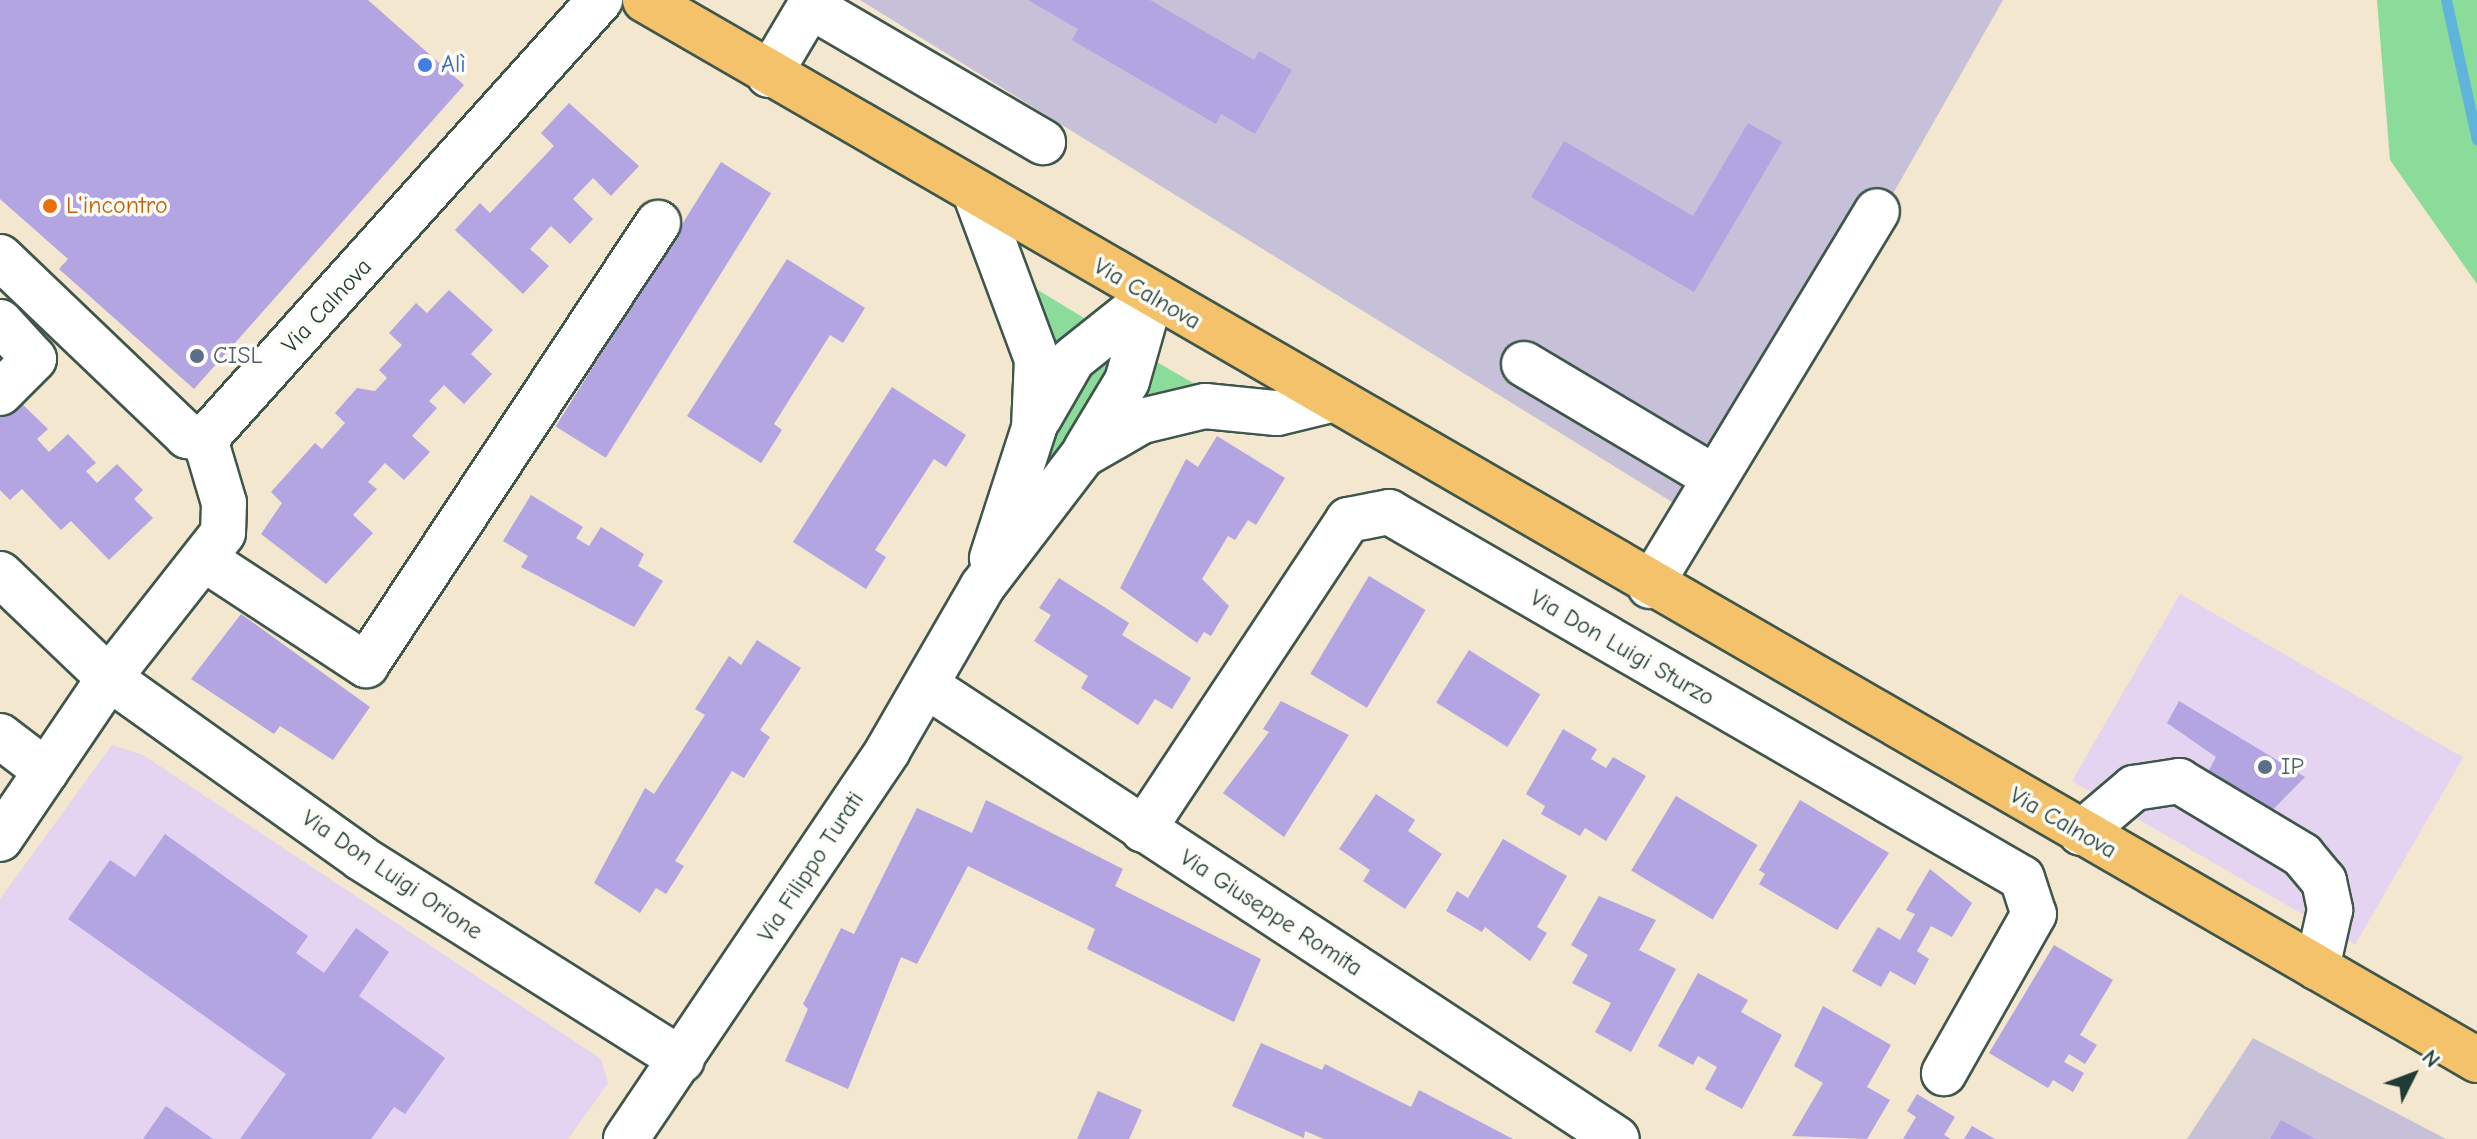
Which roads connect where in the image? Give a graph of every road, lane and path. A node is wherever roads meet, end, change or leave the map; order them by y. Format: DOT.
graph roads {
  1 [pos="600,0"];
  2 [pos="645,0"];
  3 [pos="805,3"];
  4 [pos="769,75"];
  5 [pos="1043,142"];
  6 [pos="977,198"];
  7 [pos="1877,211"];
  8 [pos="658,223"];
  9 [pos="0,257"];
  10 [pos="1152,296"];
  11 [pos="0,322"];
  12 [pos="1524,364"];
  13 [pos="0,393"];
  14 [pos="1331,400"];
  15 [pos="1034,428"];
  16 [pos="205,439"];
  17 [pos="1083,455"];
  18 [pos="1715,478"];
  19 [pos="213,546"];
  20 [pos="0,574"];
  21 [pos="1650,586"];
  22 [pos="982,587"];
  23 [pos="109,678"];
  24 [pos="927,686"];
  25 [pos="0,736"];
  26 [pos="46,771"];
  27 [pos="1143,830"];
  28 [pos="2081,833"];
  29 [pos="0,839"];
  30 [pos="2317,968"];
  31 [pos="682,1060"];
  32 [pos="2477,1060"];
  33 [pos="1944,1073"];
  34 [pos="626,1139"];
  35 [pos="1617,1139"];
  1 -- 16 [label="street, Via Calnova"];
  2 -- 4 [label="main road, Via Calnova"];
  3 -- 4 [label="street"];
  3 -- 5 [label="street"];
  4 -- 6 [label="main road, Via Calnova"];
  6 -- 10 [label="main road, Via Calnova"];
  6 -- 15 [label="street, Via Filippo Turati"];
  7 -- 18 [label="street"];
  8 -- 19 [label="street"];
  9 -- 16 [label="street"];
  10 -- 14 [label="main road, Via Calnova"];
  10 -- 15 [label="street, Via Filippo Turati"];
  10 -- 17 [label="street, Via Filippo Turati"];
  11 -- 13 [label="street"];
  12 -- 18 [label="street"];
  14 -- 17 [label="street, Via Filippo Turati"];
  14 -- 21 [label="main road, Via Calnova"];
  15 -- 22 [label="street, Via Filippo Turati"];
  16 -- 19 [label="street"];
  17 -- 22 [label="street, Via Filippo Turati"];
  18 -- 21 [label="street"];
  19 -- 23 [label="street"];
  20 -- 23 [label="street, Via Don Luigi Orione"];
  21 -- 28 [label="main road, Via Calnova"];
  22 -- 24 [label="street, Via Filippo Turati"];
  23 -- 26 [label="street"];
  23 -- 31 [label="street, Via Don Luigi Orione"];
  24 -- 27 [label="street, Via Giuseppe Romita"];
  24 -- 31 [label="street, Via Filippo Turati"];
  25 -- 26 [label="street"];
  26 -- 29 [label="street"];
  27 -- 33 [label="street, Via Don Luigi Sturzo"];
  27 -- 35 [label="street, Via Giuseppe Romita"];
  28 -- 30 [label="main road, Via Calnova"];
  28 -- 30 [label="street"];
  30 -- 32 [label="main road, Via Calnova"];
  31 -- 34 [label="street, Via Filippo Turati"];
}
